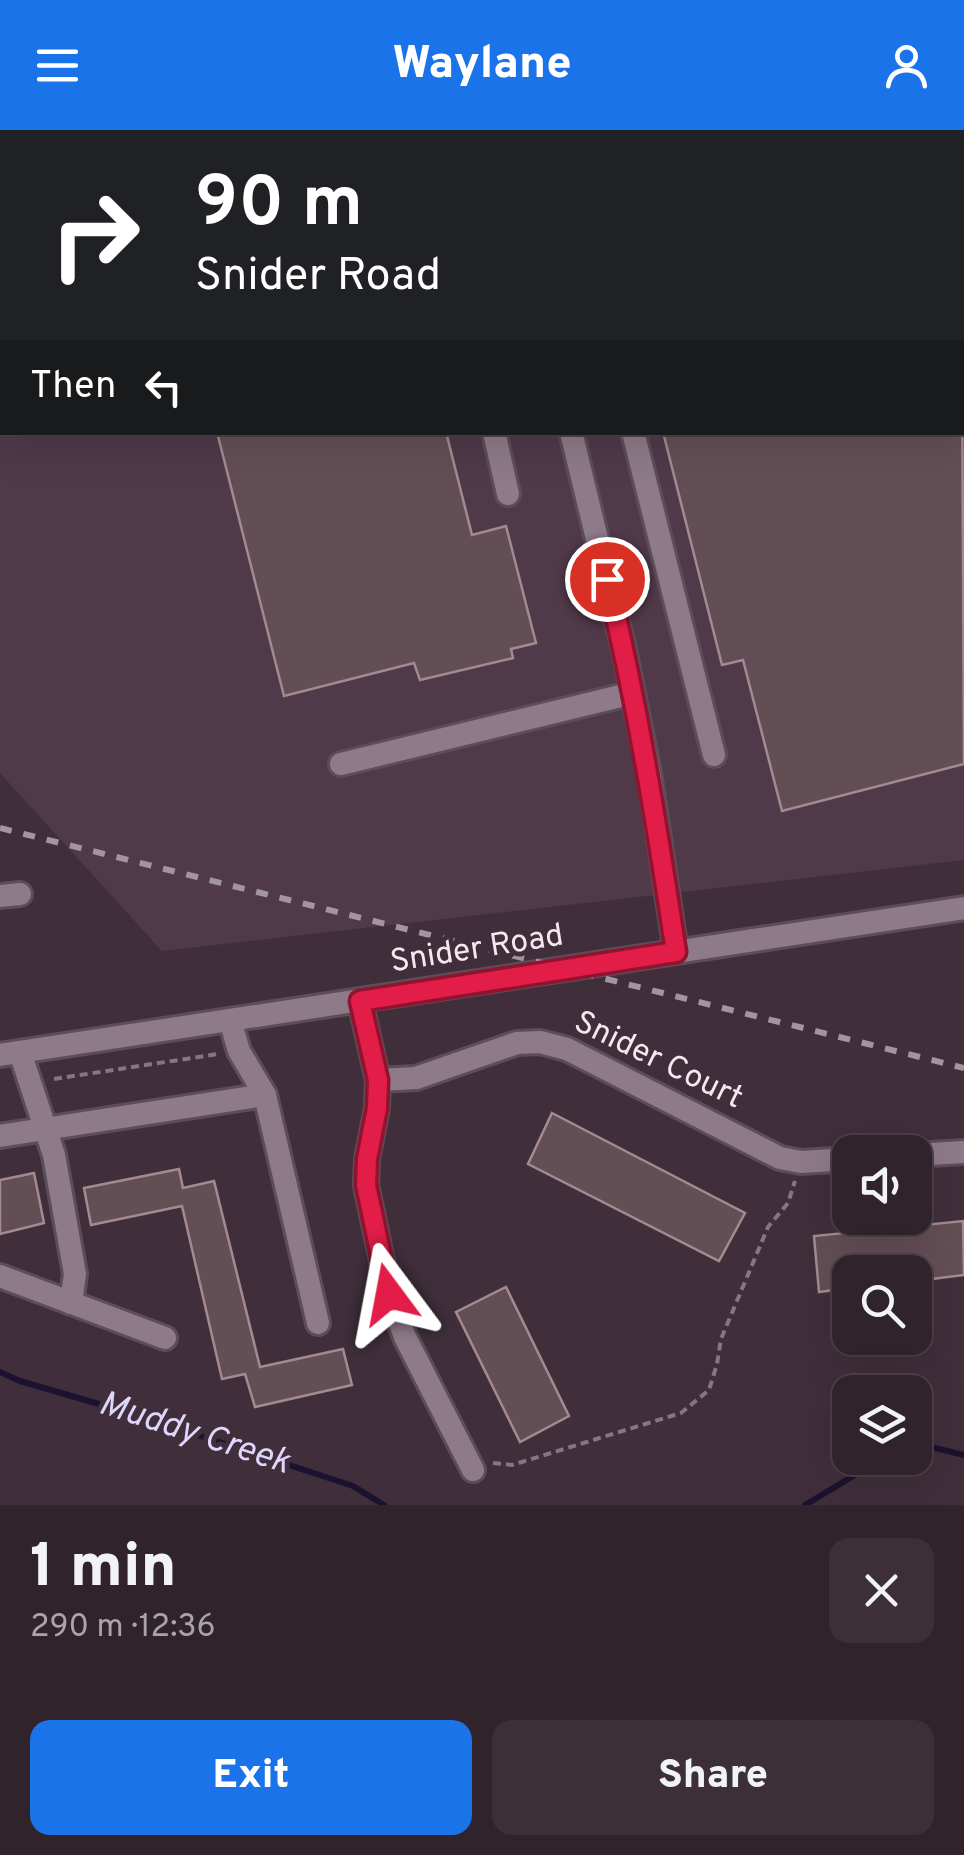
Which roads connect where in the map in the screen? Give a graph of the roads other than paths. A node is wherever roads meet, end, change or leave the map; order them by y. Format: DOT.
graph roads {
  1 [pos="495,435"];
  2 [pos="572,435"];
  3 [pos="634,435"];
  4 [pos="508,494"];
  5 [pos="633,693"];
  6 [pos="714,755"];
  7 [pos="341,764"];
  8 [pos="964,908"];
  9 [pos="676,952"];
  10 [pos="360,1001"];
  11 [pos="230,1020"];
  12 [pos="10,1053"];
  13 [pos="378,1080"];
  14 [pos="265,1095"];
  15 [pos="45,1129"];
  16 [pos="0,1136"];
  17 [pos="964,1152"];
  18 [pos="932,1154"];
  19 [pos="832,1160"];
  20 [pos="0,1276"];
  21 [pos="71,1302"];
  22 [pos="318,1323"];
  23 [pos="165,1338"];
  24 [pos="473,1470"];
  1 -- 4 [label="street"];
  2 -- 5 [label="street"];
  3 -- 6 [label="street"];
  5 -- 7 [label="street"];
  5 -- 9 [label="street"];
  8 -- 9 [label="street, Snider Road"];
  9 -- 10 [label="street, Snider Road"];
  10 -- 11 [label="street, Snider Road"];
  10 -- 13 [label="street"];
  11 -- 12 [label="street, Snider Road"];
  11 -- 14 [label="street"];
  12 -- 15 [label="street"];
  13 -- 19 [label="street, Snider Court"];
  13 -- 24 [label="street"];
  14 -- 15 [label="street"];
  14 -- 22 [label="street"];
  15 -- 16 [label="street"];
  15 -- 21 [label="street"];
  17 -- 18 [label="street"];
  20 -- 21 [label="street"];
  21 -- 23 [label="street"];
}
